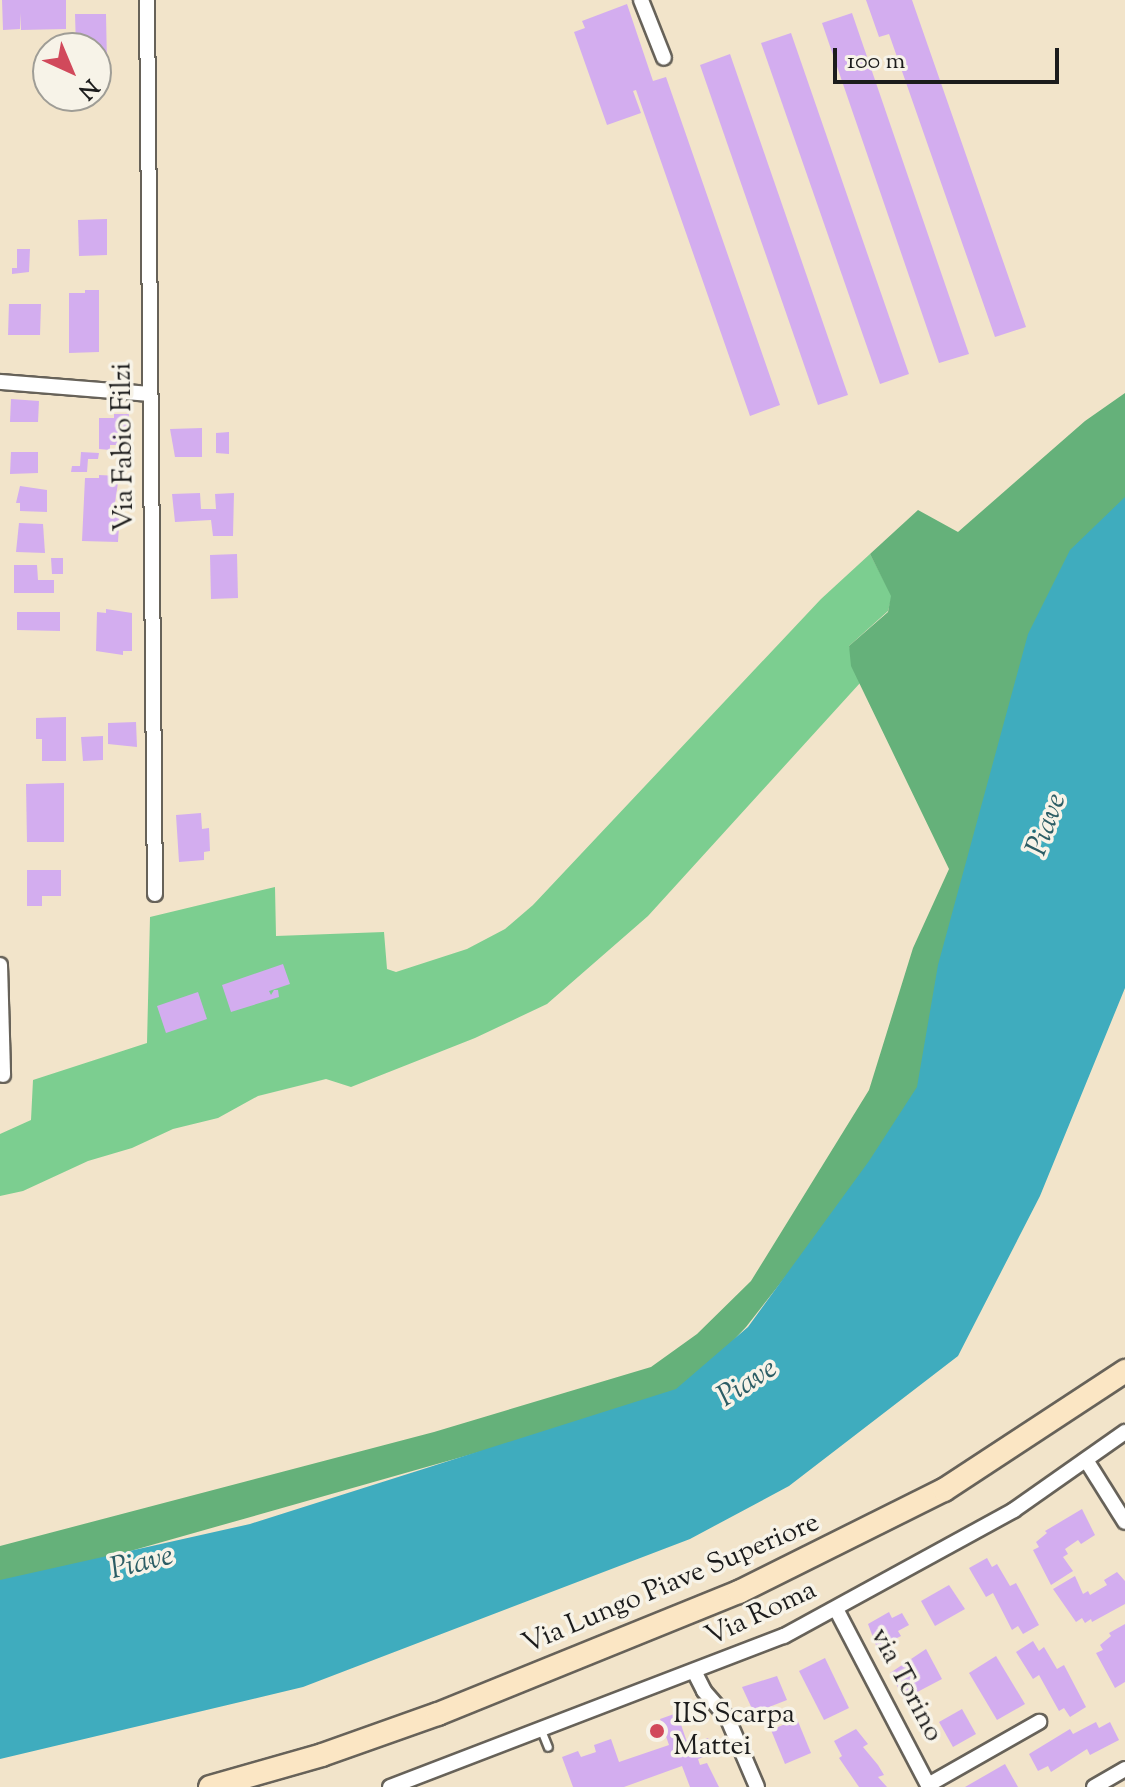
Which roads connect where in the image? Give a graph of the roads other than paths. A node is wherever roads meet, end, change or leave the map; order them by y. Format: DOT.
graph roads {
  1 [pos="147,0"];
  2 [pos="641,0"];
  3 [pos="664,58"];
  4 [pos="0,382"];
  5 [pos="150,394"];
  6 [pos="155,894"];
  7 [pos="0,965"];
  8 [pos="3,1075"];
  9 [pos="1125,1371"];
  10 [pos="1125,1432"];
  11 [pos="1086,1460"];
  12 [pos="1125,1522"];
  13 [pos="836,1609"];
  14 [pos="695,1673"];
  15 [pos="1039,1722"];
  16 [pos="541,1730"];
  17 [pos="548,1747"];
  18 [pos="1125,1769"];
  19 [pos="929,1786"];
  20 [pos="210,1787"];
  21 [pos="390,1787"];
  22 [pos="757,1787"];
  23 [pos="1094,1787"];
  1 -- 5 [label="street, Via Fabio Filzi"];
  2 -- 3 [label="street"];
  4 -- 5 [label="street"];
  5 -- 6 [label="street, Via Fabio Filzi"];
  7 -- 8 [label="street"];
  9 -- 20 [label="main road, Via Lungo Piave Superiore"];
  10 -- 11 [label="street, Via Roma"];
  11 -- 12 [label="street"];
  11 -- 13 [label="street, Via Roma"];
  13 -- 14 [label="street, Via Roma"];
  13 -- 19 [label="street, via Torino"];
  14 -- 16 [label="street, Via Roma"];
  14 -- 22 [label="street"];
  15 -- 19 [label="street, via Torino"];
  16 -- 17 [label="lane"];
  16 -- 21 [label="street, Via Roma"];
  18 -- 23 [label="street"];
}
